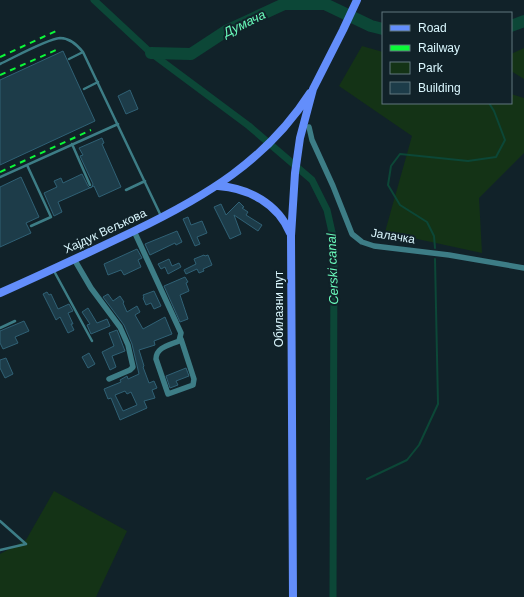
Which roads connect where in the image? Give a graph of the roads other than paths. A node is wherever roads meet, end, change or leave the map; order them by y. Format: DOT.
graph roads {
  1 [pos="357,0"];
  2 [pos="83,52"];
  3 [pos="68,59"];
  4 [pos="0,64"];
  5 [pos="98,82"];
  6 [pos="84,89"];
  7 [pos="313,89"];
  8 [pos="118,124"];
  9 [pos="306,128"];
  10 [pos="72,144"];
  11 [pos="27,165"];
  12 [pos="0,177"];
  13 [pos="144,181"];
  14 [pos="90,186"];
  15 [pos="218,186"];
  16 [pos="126,190"];
  17 [pos="162,218"];
  18 [pos="31,226"];
  19 [pos="134,231"];
  20 [pos="291,236"];
  21 [pos="74,259"];
  22 [pos="524,268"];
  23 [pos="53,269"];
  24 [pos="0,294"];
  25 [pos="15,321"];
  26 [pos="0,328"];
  27 [pos="181,339"];
  28 [pos="92,340"];
  29 [pos="110,379"];
  30 [pos="0,522"];
  31 [pos="0,550"];
  32 [pos="292,597"];
  1 -- 7 [label="main road, Обилазни пут"];
  2 -- 3 [label="lane"];
  2 -- 4 [label="lane"];
  2 -- 5 [label="lane"];
  5 -- 6 [label="lane"];
  5 -- 8 [label="lane"];
  7 -- 9 [label="main road, Обилазни пут"];
  7 -- 15 [label="main road, Хајдук Вељкова"];
  8 -- 10 [label="lane"];
  8 -- 13 [label="lane"];
  9 -- 20 [label="main road, Обилазни пут"];
  9 -- 22 [label="street, Јалачка"];
  10 -- 11 [label="lane"];
  10 -- 14 [label="lane"];
  11 -- 12 [label="lane"];
  11 -- 18 [label="lane"];
  13 -- 16 [label="lane"];
  13 -- 17 [label="lane"];
  15 -- 17 [label="main road, Хајдук Вељкова"];
  15 -- 20 [label="main road"];
  17 -- 19 [label="main road, Хајдук Вељкова"];
  19 -- 21 [label="main road, Хајдук Вељкова"];
  19 -- 27 [label="street"];
  20 -- 32 [label="main road, Обилазни пут"];
  21 -- 23 [label="main road, Хајдук Вељкова"];
  21 -- 29 [label="street"];
  23 -- 24 [label="main road, Хајдук Вељкова"];
  23 -- 28 [label="lane"];
  25 -- 26 [label="lane"];
  27 -- 27 [label="street"];
  30 -- 31 [label="lane"];
}
